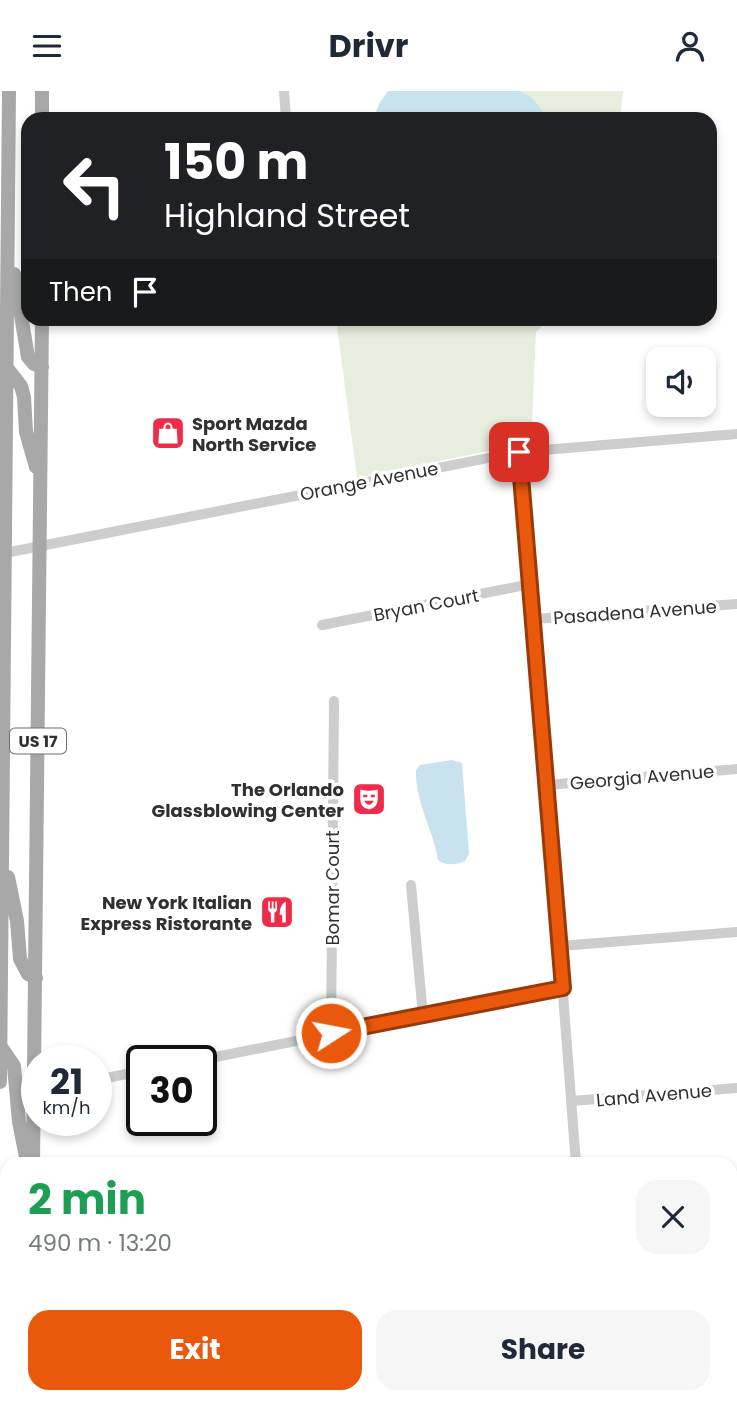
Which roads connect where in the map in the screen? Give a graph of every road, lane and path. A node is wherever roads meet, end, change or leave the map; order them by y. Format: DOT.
graph roads {
  1 [pos="9,91"];
  2 [pos="42,91"];
  3 [pos="284,91"];
  4 [pos="42,112"];
  5 [pos="286,112"];
  6 [pos="8,249"];
  7 [pos="21,306"];
  8 [pos="24,326"];
  9 [pos="42,326"];
  10 [pos="42,367"];
  11 [pos="4,369"];
  12 [pos="737,433"];
  13 [pos="519,452"];
  14 [pos="40,482"];
  15 [pos="40,547"];
  16 [pos="5,553"];
  17 [pos="531,585"];
  18 [pos="737,604"];
  19 [pos="534,619"];
  20 [pos="322,625"];
  21 [pos="334,701"];
  22 [pos="737,769"];
  23 [pos="547,785"];
  24 [pos="2,844"];
  25 [pos="411,885"];
  26 [pos="737,932"];
  27 [pos="560,946"];
  28 [pos="36,978"];
  29 [pos="563,988"];
  30 [pos="423,1016"];
  31 [pos="331,1033"];
  32 [pos="36,1045"];
  33 [pos="0,1047"];
  34 [pos="217,1056"];
  35 [pos="0,1082"];
  36 [pos="737,1088"];
  37 [pos="571,1101"];
  38 [pos="34,1136"];
  39 [pos="26,1157"];
  40 [pos="33,1157"];
  41 [pos="575,1157"];
  1 -- 6 [label="main road, US 17"];
  2 -- 4 [label="main road"];
  3 -- 5 [label="street"];
  6 -- 7 [label="main road"];
  6 -- 11 [label="main road, US 17"];
  8 -- 10 [label="main road"];
  9 -- 10 [label="main road, US 17"];
  10 -- 14 [label="main road, US 17"];
  11 -- 14 [label="main road"];
  11 -- 16 [label="main road, US 17"];
  12 -- 13 [label="street, Orange Avenue"];
  13 -- 15 [label="street, Orange Avenue"];
  13 -- 17 [label="street"];
  14 -- 15 [label="main road, US 17"];
  15 -- 16 [label="street, Orange Avenue"];
  15 -- 28 [label="main road, US 17"];
  16 -- 24 [label="main road, US 17"];
  17 -- 19 [label="street"];
  17 -- 20 [label="street, Bryan Court"];
  18 -- 19 [label="street, Pasadena Avenue"];
  19 -- 23 [label="street"];
  21 -- 31 [label="street, Bomar Court"];
  22 -- 23 [label="street, Georgia Avenue"];
  23 -- 27 [label="street"];
  24 -- 28 [label="main road"];
  24 -- 33 [label="main road, US 17"];
  25 -- 30 [label="street"];
  26 -- 27 [label="street"];
  27 -- 29 [label="street"];
  28 -- 32 [label="main road, US 17"];
  29 -- 30 [label="street"];
  29 -- 37 [label="street"];
  30 -- 31 [label="street"];
  31 -- 34 [label="street"];
  33 -- 35 [label="main road, US 17"];
  33 -- 39 [label="main road"];
  36 -- 37 [label="street, Land Avenue"];
  37 -- 41 [label="street"];
  38 -- 40 [label="main road, US 17"];
}
